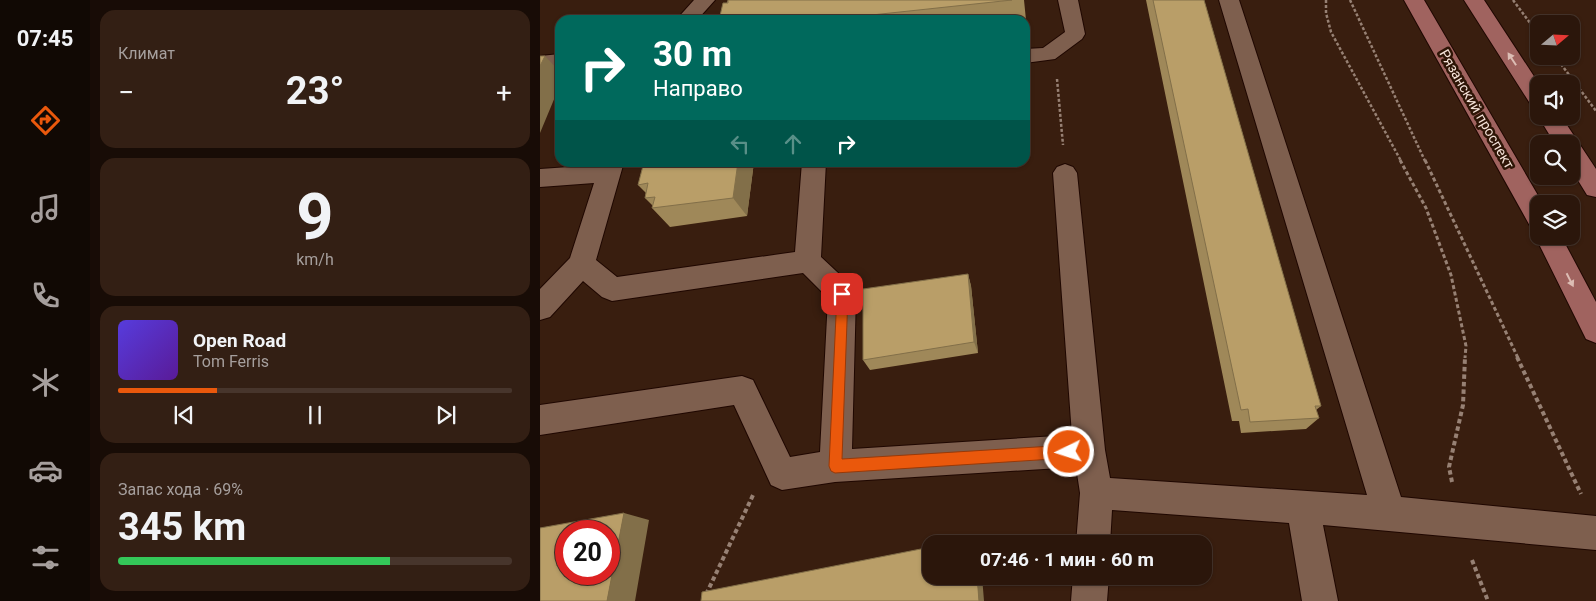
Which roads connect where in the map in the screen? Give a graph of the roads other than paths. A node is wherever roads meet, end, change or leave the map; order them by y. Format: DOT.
graph roads {
  1 [pos="704,0"];
  2 [pos="1068,0"];
  3 [pos="1229,0"];
  4 [pos="1414,0"];
  5 [pos="1474,0"];
  6 [pos="690,15"];
  7 [pos="1030,56"];
  8 [pos="555,62"];
  9 [pos="540,63"];
  10 [pos="1530,86"];
  11 [pos="1580,164"];
  12 [pos="814,167"];
  13 [pos="611,168"];
  14 [pos="1065,173"];
  15 [pos="540,178"];
  16 [pos="1596,188"];
  17 [pos="1530,202"];
  18 [pos="1553,245"];
  19 [pos="808,261"];
  20 [pos="582,264"];
  21 [pos="540,308"];
  22 [pos="1596,330"];
  23 [pos="540,420"];
  24 [pos="1088,450"];
  25 [pos="835,466"];
  26 [pos="1096,493"];
  27 [pos="1303,507"];
  28 [pos="1389,513"];
  29 [pos="1596,533"];
  30 [pos="1094,535"];
  31 [pos="1091,585"];
  32 [pos="1090,601"];
  33 [pos="1320,601"];
  1 -- 6 [label="lane"];
  2 -- 7 [label="lane"];
  3 -- 28 [label="lane"];
  4 -- 17 [label="main road, Рязанский проспект"];
  10 -- 5 [label="main road, one-way"];
  8 -- 9 [label="lane"];
  11 -- 16 [label="main road"];
  12 -- 19 [label="lane"];
  13 -- 15 [label="lane"];
  13 -- 20 [label="lane"];
  14 -- 24 [label="lane"];
  18 -- 22 [label="main road, one-way"];
  19 -- 20 [label="lane"];
  19 -- 25 [label="lane"];
  20 -- 21 [label="lane"];
  23 -- 25 [label="lane"];
  24 -- 25 [label="lane"];
  24 -- 26 [label="lane"];
  26 -- 27 [label="lane"];
  26 -- 30 [label="lane"];
  27 -- 28 [label="lane"];
  27 -- 33 [label="lane"];
  28 -- 29 [label="lane"];
  31 -- 32 [label="lane"];
}
